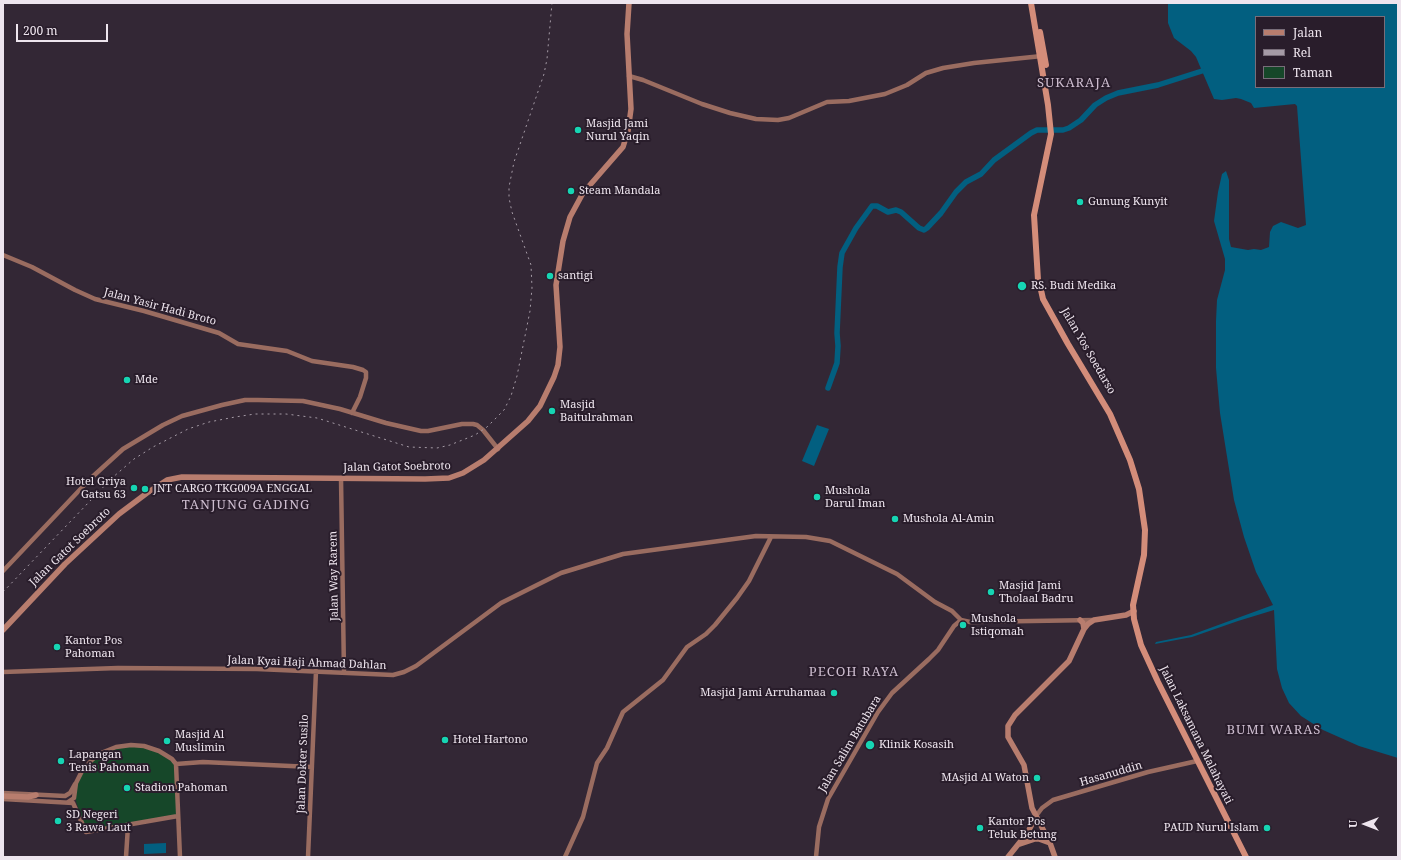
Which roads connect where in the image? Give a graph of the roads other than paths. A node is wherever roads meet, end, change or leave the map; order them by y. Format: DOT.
graph roads {
  1 [pos="629,3"];
  2 [pos="1031,3"];
  3 [pos="1035,3"];
  4 [pos="1042,56"];
  5 [pos="629,76"];
  6 [pos="3,255"];
  7 [pos="352,413"];
  8 [pos="498,449"];
  9 [pos="341,478"];
  10 [pos="770,537"];
  11 [pos="3,571"];
  12 [pos="1134,610"];
  13 [pos="1126,616"];
  14 [pos="1134,619"];
  15 [pos="961,620"];
  16 [pos="1080,620"];
  17 [pos="1094,620"];
  18 [pos="1084,629"];
  19 [pos="3,630"];
  20 [pos="3,672"];
  21 [pos="316,672"];
  22 [pos="344,673"];
  23 [pos="1197,761"];
  24 [pos="176,764"];
  25 [pos="312,767"];
  26 [pos="76,783"];
  27 [pos="3,793"];
  28 [pos="3,796"];
  29 [pos="36,798"];
  30 [pos="3,799"];
  31 [pos="68,802"];
  32 [pos="178,816"];
  33 [pos="1036,816"];
  34 [pos="128,826"];
  35 [pos="1050,843"];
  36 [pos="1020,844"];
  37 [pos="126,857"];
  38 [pos="180,857"];
  39 [pos="308,857"];
  40 [pos="565,857"];
  41 [pos="816,857"];
  42 [pos="1008,857"];
  43 [pos="1055,857"];
  44 [pos="1246,857"];
  1 -- 5 [label="main road, Jalan Gatot Soebroto"];
  2 -- 4 [label="highway, Jalan Yos Soedarso"];
  3 -- 4 [label="highway, Jalan Yos Soedarso"];
  4 -- 5 [label="main road"];
  4 -- 12 [label="highway, Jalan Yos Soedarso"];
  5 -- 8 [label="main road, Jalan Gatot Soebroto"];
  6 -- 7 [label="main road, Jalan Yasir Hadi Broto"];
  7 -- 8 [label="main road"];
  7 -- 11 [label="main road"];
  8 -- 9 [label="main road, Jalan Gatot Soebroto"];
  9 -- 19 [label="main road, Jalan Gatot Soebroto"];
  9 -- 22 [label="main road, Jalan Way Rarem"];
  10 -- 15 [label="main road, Jalan Kyai Haji Ahmad Dahlan"];
  10 -- 22 [label="main road, Jalan Kyai Haji Ahmad Dahlan"];
  10 -- 40 [label="main road"];
  12 -- 13 [label="main road"];
  12 -- 14 [label="highway, Jalan Yos Soedarso"];
  13 -- 14 [label="main road"];
  13 -- 17 [label="main road"];
  14 -- 23 [label="highway, Jalan Laksamana Malahayati"];
  15 -- 16 [label="main road"];
  15 -- 41 [label="main road, Jalan Salim Batubara"];
  16 -- 17 [label="main road"];
  16 -- 18 [label="main road"];
  17 -- 18 [label="main road"];
  18 -- 33 [label="main road"];
  20 -- 21 [label="main road, Jalan Kyai Haji Ahmad Dahlan"];
  21 -- 22 [label="main road, Jalan Kyai Haji Ahmad Dahlan"];
  21 -- 25 [label="main road, Jalan Dokter Susilo"];
  23 -- 33 [label="main road, Hasanuddin"];
  23 -- 44 [label="highway, Jalan Laksamana Malahayati"];
  24 -- 25 [label="main road"];
  24 -- 26 [label="main road"];
  24 -- 32 [label="main road"];
  25 -- 39 [label="main road, Jalan Dokter Susilo"];
  26 -- 29 [label="main road"];
  26 -- 31 [label="main road"];
  27 -- 29 [label="main road"];
  28 -- 29 [label="main road"];
  29 -- 30 [label="main road"];
  29 -- 31 [label="main road"];
  31 -- 34 [label="main road"];
  32 -- 34 [label="main road"];
  32 -- 38 [label="main road"];
  33 -- 35 [label="main road"];
  33 -- 36 [label="main road"];
  34 -- 37 [label="main road"];
  35 -- 36 [label="main road"];
  35 -- 43 [label="main road"];
  36 -- 42 [label="main road"];
}
